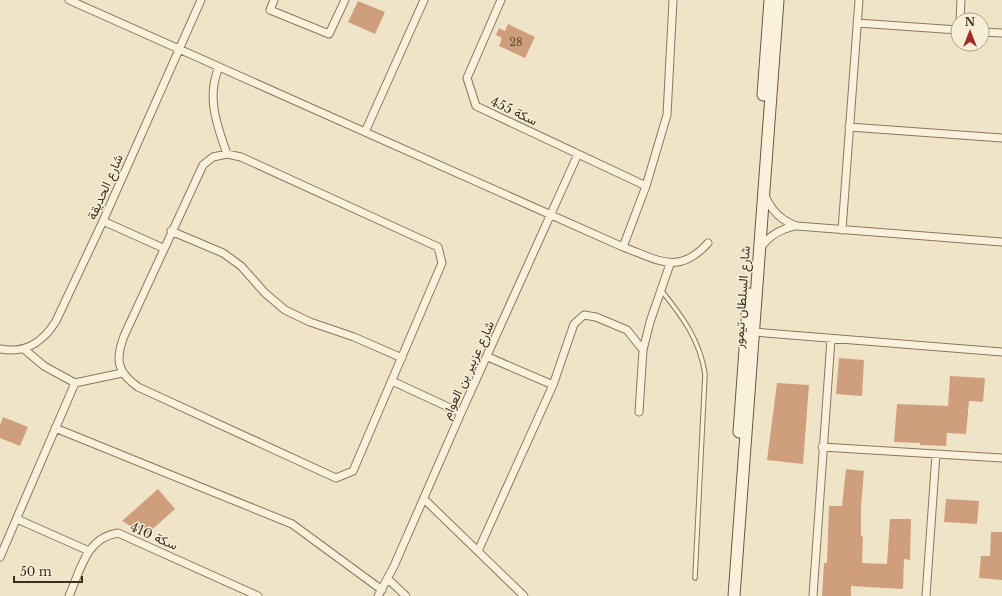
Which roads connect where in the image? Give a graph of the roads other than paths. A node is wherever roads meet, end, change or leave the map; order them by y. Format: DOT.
graph roads {
  1 [pos="69,0"];
  2 [pos="201,0"];
  3 [pos="274,0"];
  4 [pos="345,0"];
  5 [pos="424,0"];
  6 [pos="501,0"];
  7 [pos="673,0"];
  8 [pos="770,0"];
  9 [pos="778,0"];
  10 [pos="859,0"];
  11 [pos="962,0"];
  12 [pos="961,12"];
  13 [pos="857,23"];
  14 [pos="950,29"];
  15 [pos="990,32"];
  16 [pos="1002,33"];
  17 [pos="179,50"];
  18 [pos="219,67"];
  19 [pos="849,127"];
  20 [pos="365,132"];
  21 [pos="1002,138"];
  22 [pos="227,154"];
  23 [pos="578,154"];
  24 [pos="646,186"];
  25 [pos="763,189"];
  26 [pos="551,215"];
  27 [pos="103,221"];
  28 [pos="798,226"];
  29 [pos="842,230"];
  30 [pos="171,231"];
  31 [pos="1002,242"];
  32 [pos="708,243"];
  33 [pos="623,247"];
  34 [pos="163,248"];
  35 [pos="760,248"];
  36 [pos="670,264"];
  37 [pos="661,290"];
  38 [pos="754,332"];
  39 [pos="831,339"];
  40 [pos="0,349"];
  41 [pos="24,349"];
  42 [pos="643,350"];
  43 [pos="1002,352"];
  44 [pos="488,357"];
  45 [pos="402,358"];
  46 [pos="122,372"];
  47 [pos="392,381"];
  48 [pos="75,383"];
  49 [pos="553,385"];
  50 [pos="461,412"];
  51 [pos="639,412"];
  52 [pos="55,428"];
  53 [pos="822,448"];
  54 [pos="936,454"];
  55 [pos="1002,458"];
  56 [pos="424,498"];
  57 [pos="17,519"];
  58 [pos="89,551"];
  59 [pos="478,551"];
  60 [pos="0,557"];
  61 [pos="695,578"];
  62 [pos="388,579"];
  63 [pos="380,593"];
  64 [pos="69,596"];
  65 [pos="258,596"];
  66 [pos="406,596"];
  67 [pos="524,596"];
  68 [pos="727,596"];
  69 [pos="734,596"];
  70 [pos="813,596"];
  71 [pos="926,596"];
  1 -- 17 [label="street"];
  2 -- 17 [label="street, شارع الحديقة"];
  3 -- 4 [label="street"];
  5 -- 20 [label="street"];
  6 -- 23 [label="street, سكة 455"];
  7 -- 24 [label="street"];
  8 -- 68 [label="main road, شارع السلطان تيمور"];
  9 -- 25 [label="main road, شارع السلطان تيمور"];
  10 -- 13 [label="street"];
  11 -- 12 [label="street"];
  13 -- 14 [label="street"];
  13 -- 19 [label="street"];
  15 -- 16 [label="street"];
  17 -- 18 [label="street"];
  17 -- 27 [label="street, شارع الحديقة"];
  18 -- 20 [label="street"];
  18 -- 22 [label="street"];
  19 -- 21 [label="street"];
  19 -- 29 [label="street"];
  20 -- 26 [label="street"];
  22 -- 30 [label="street"];
  22 -- 45 [label="street"];
  23 -- 24 [label="street, سكة 455"];
  23 -- 26 [label="street, شارع عزبير بن العوام"];
  24 -- 33 [label="street"];
  25 -- 28 [label="street"];
  25 -- 35 [label="main road, شارع السلطان تيمور"];
  26 -- 33 [label="street"];
  26 -- 44 [label="street, شارع عزبير بن العوام"];
  27 -- 34 [label="street"];
  27 -- 41 [label="street, شارع الحديقة"];
  28 -- 29 [label="street"];
  28 -- 35 [label="street"];
  29 -- 31 [label="street"];
  30 -- 34 [label="street"];
  30 -- 45 [label="street"];
  32 -- 36 [label="street"];
  33 -- 36 [label="street"];
  34 -- 46 [label="street"];
  35 -- 38 [label="main road, شارع السلطان تيمور"];
  36 -- 37 [label="street"];
  37 -- 42 [label="street"];
  37 -- 61 [label="lane"];
  38 -- 39 [label="street"];
  38 -- 69 [label="main road, شارع السلطان تيمور"];
  39 -- 43 [label="street"];
  39 -- 53 [label="street"];
  40 -- 41 [label="street, شارع الحديقة"];
  41 -- 48 [label="street"];
  42 -- 49 [label="street"];
  42 -- 51 [label="street"];
  44 -- 49 [label="street"];
  44 -- 50 [label="street, شارع عزبير بن العوام"];
  45 -- 47 [label="street"];
  46 -- 47 [label="street"];
  46 -- 48 [label="street"];
  47 -- 50 [label="street"];
  48 -- 52 [label="street"];
  49 -- 59 [label="street"];
  50 -- 56 [label="street, شارع عزبير بن العوام"];
  52 -- 57 [label="street"];
  52 -- 63 [label="street"];
  53 -- 54 [label="street"];
  53 -- 70 [label="street"];
  54 -- 55 [label="street"];
  54 -- 71 [label="street"];
  56 -- 59 [label="street"];
  56 -- 62 [label="street, شارع عزبير بن العوام"];
  57 -- 58 [label="street"];
  57 -- 60 [label="street"];
  58 -- 64 [label="street, سكة 410"];
  58 -- 65 [label="street, سكة 410"];
  59 -- 67 [label="street"];
  62 -- 63 [label="street, شارع عزبير بن العوام"];
  62 -- 66 [label="street"];
}
